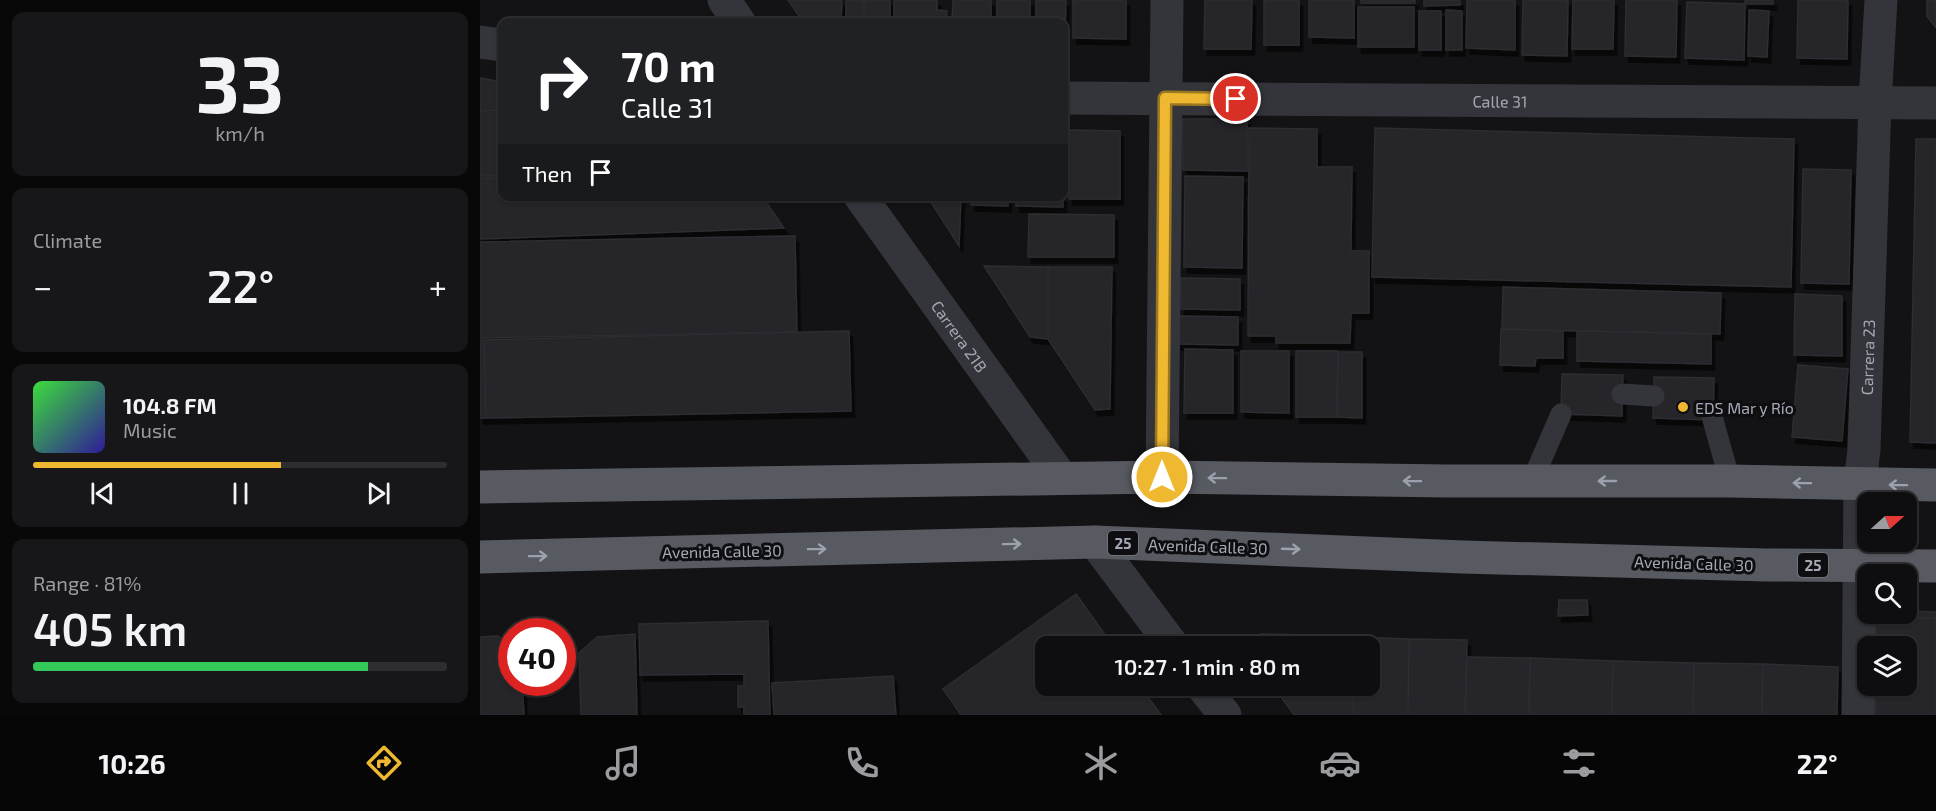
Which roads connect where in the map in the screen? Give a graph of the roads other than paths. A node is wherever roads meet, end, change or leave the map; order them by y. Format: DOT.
graph roads {
  1 [pos="724,0"];
  2 [pos="1167,0"];
  3 [pos="1881,0"];
  4 [pos="736,18"];
  5 [pos="480,42"];
  6 [pos="498,44"];
  7 [pos="1068,98"];
  8 [pos="1165,98"];
  9 [pos="1875,102"];
  10 [pos="1936,103"];
  11 [pos="864,201"];
  12 [pos="1622,394"];
  13 [pos="1653,396"];
  14 [pos="1561,414"];
  15 [pos="1713,420"];
  16 [pos="1061,477"];
  17 [pos="1162,477"];
  18 [pos="1730,481"];
  19 [pos="1532,482"];
  20 [pos="1860,484"];
  21 [pos="1936,485"];
  22 [pos="480,487"];
  23 [pos="1095,542"];
  24 [pos="480,557"];
  25 [pos="1860,564"];
  26 [pos="1857,566"];
  27 [pos="1917,566"];
  28 [pos="1936,566"];
  29 [pos="1859,624"];
  30 [pos="1166,636"];
  31 [pos="1210,696"];
  32 [pos="1225,715"];
  33 [pos="1858,715"];
  1 -- 4 [label="street"];
  2 -- 8 [label="street"];
  3 -- 9 [label="street, Carrera 23"];
  5 -- 6 [label="street"];
  7 -- 8 [label="street, Calle 31"];
  8 -- 9 [label="street, Calle 31"];
  8 -- 17 [label="street"];
  9 -- 10 [label="street, Calle 31"];
  9 -- 20 [label="street, Carrera 23"];
  11 -- 16 [label="street, Carrera 21B"];
  12 -- 13 [label="lane"];
  14 -- 19 [label="lane"];
  15 -- 18 [label="lane"];
  16 -- 17 [label="highway"];
  16 -- 22 [label="highway"];
  19 -- 17 [label="highway, one-way"];
  18 -- 19 [label="highway, one-way"];
  20 -- 18 [label="highway, one-way"];
  21 -- 20 [label="highway, one-way"];
  20 -- 25 [label="street, Carrera 23"];
  24 -- 23 [label="highway, Avenida Calle 30 / 25, one-way"];
  23 -- 26 [label="highway, Avenida Calle 30 / 25, one-way"];
  23 -- 30 [label="street"];
  27 -- 28 [label="highway, Avenida Calle 30 / 25"];
  29 -- 33 [label="street, Carrera 23"];
  31 -- 32 [label="street"];
}
